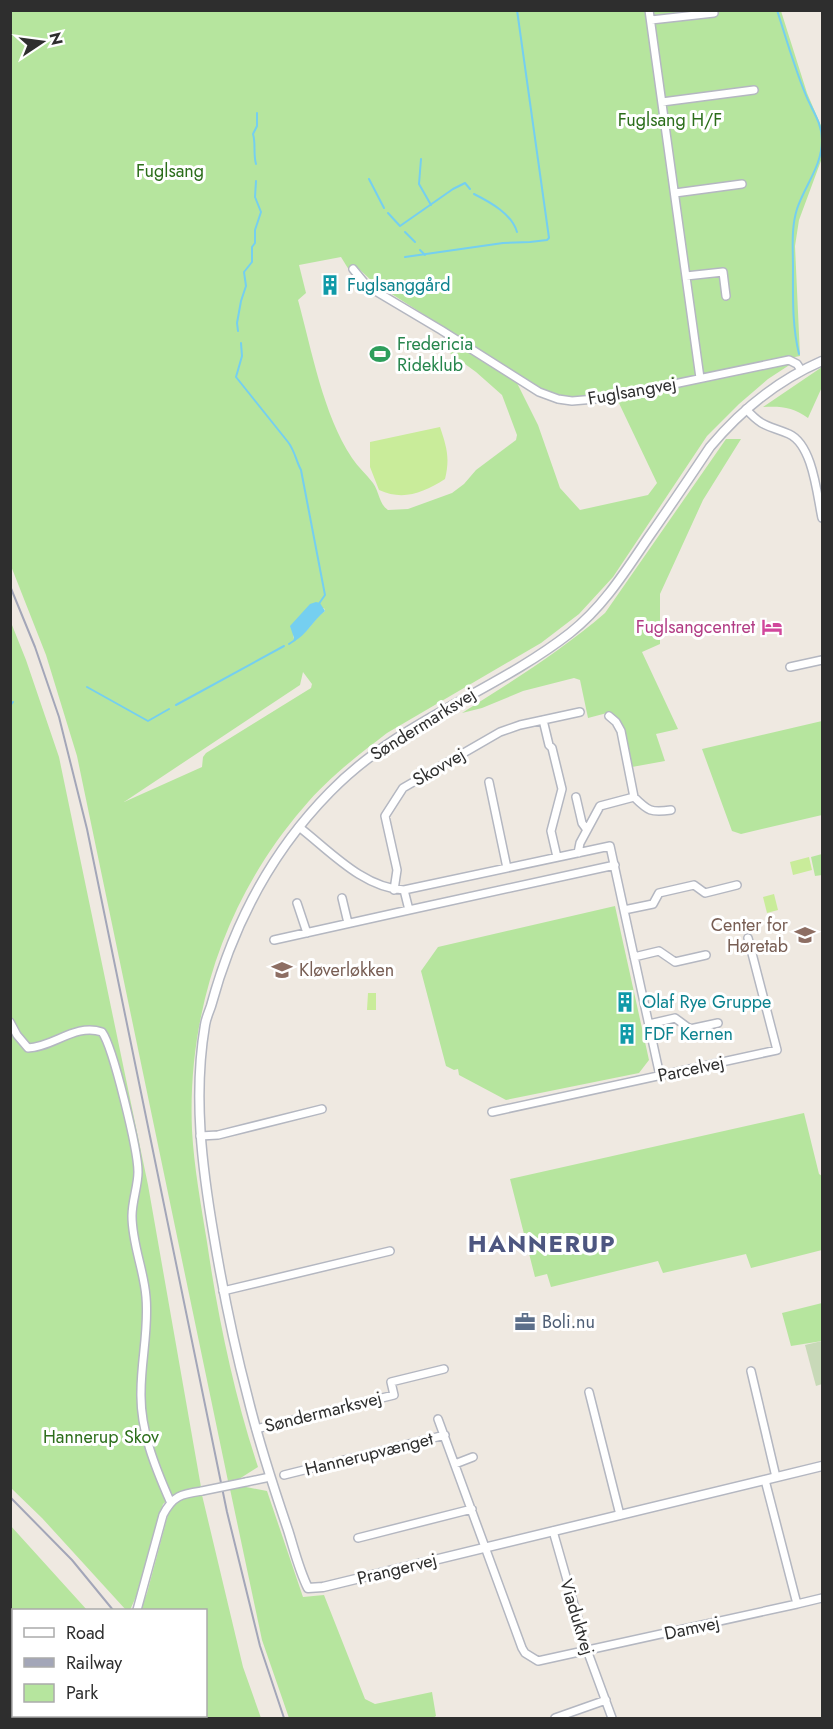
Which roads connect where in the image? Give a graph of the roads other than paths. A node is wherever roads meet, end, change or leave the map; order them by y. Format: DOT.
graph roads {
  1 [pos="649,10"];
  2 [pos="714,13"];
  3 [pos="651,20"];
  4 [pos="754,90"];
  5 [pos="662,102"];
  6 [pos="742,184"];
  7 [pos="675,193"];
  8 [pos="353,269"];
  9 [pos="686,276"];
  10 [pos="726,296"];
  11 [pos="822,361"];
  12 [pos="801,370"];
  13 [pos="700,378"];
  14 [pos="746,409"];
  15 [pos="822,518"];
  16 [pos="822,660"];
  17 [pos="790,667"];
  18 [pos="580,711"];
  19 [pos="609,716"];
  20 [pos="543,720"];
  21 [pos="489,782"];
  22 [pos="576,797"];
  23 [pos="634,798"];
  24 [pos="671,810"];
  25 [pos="299,827"];
  26 [pos="587,830"];
  27 [pos="578,853"];
  28 [pos="557,857"];
  29 [pos="615,865"];
  30 [pos="507,868"];
  31 [pos="736,885"];
  32 [pos="394,890"];
  33 [pos="404,891"];
  34 [pos="342,898"];
  35 [pos="297,903"];
  36 [pos="409,910"];
  37 [pos="624,910"];
  38 [pos="348,923"];
  39 [pos="307,933"];
  40 [pos="748,938"];
  41 [pos="274,940"];
  42 [pos="706,955"];
  43 [pos="634,957"];
  44 [pos="10,1022"];
  45 [pos="718,1023"];
  46 [pos="649,1024"];
  47 [pos="660,1076"];
  48 [pos="322,1109"];
  49 [pos="492,1112"];
  50 [pos="200,1136"];
  51 [pos="390,1251"];
  52 [pos="223,1291"];
  53 [pos="444,1369"];
  54 [pos="751,1371"];
  55 [pos="589,1392"];
  56 [pos="438,1419"];
  57 [pos="256,1429"];
  58 [pos="445,1435"];
  59 [pos="473,1457"];
  60 [pos="455,1464"];
  61 [pos="822,1466"];
  62 [pos="294,1472"];
  63 [pos="284,1475"];
  64 [pos="270,1477"];
  65 [pos="776,1477"];
  66 [pos="765,1480"];
  67 [pos="296,1482"];
  68 [pos="170,1501"];
  69 [pos="472,1509"];
  70 [pos="620,1515"];
  71 [pos="553,1531"];
  72 [pos="358,1538"];
  73 [pos="485,1547"];
  74 [pos="308,1588"];
  75 [pos="820,1599"];
  76 [pos="797,1604"];
  77 [pos="137,1609"];
  78 [pos="587,1650"];
  79 [pos="606,1700"];
  80 [pos="555,1719"];
  81 [pos="612,1719"];
  1 -- 3 [label="street"];
  2 -- 3 [label="street"];
  3 -- 5 [label="street"];
  4 -- 5 [label="street"];
  5 -- 7 [label="street"];
  6 -- 7 [label="street"];
  7 -- 9 [label="street"];
  8 -- 13 [label="street, Fuglsangvej"];
  9 -- 10 [label="street"];
  9 -- 13 [label="street"];
  11 -- 12 [label="street, Søndermarksvej"];
  12 -- 13 [label="street, Fuglsangvej"];
  12 -- 14 [label="street, Søndermarksvej"];
  14 -- 15 [label="street"];
  14 -- 25 [label="street, Søndermarksvej"];
  16 -- 17 [label="street"];
  18 -- 20 [label="street, Skovvej"];
  19 -- 23 [label="street"];
  20 -- 28 [label="street"];
  20 -- 32 [label="street, Skovvej"];
  21 -- 30 [label="street"];
  22 -- 26 [label="street"];
  23 -- 24 [label="street"];
  23 -- 26 [label="street"];
  25 -- 32 [label="street"];
  25 -- 50 [label="street, Søndermarksvej"];
  26 -- 27 [label="street"];
  27 -- 28 [label="street"];
  27 -- 29 [label="street"];
  28 -- 30 [label="street"];
  29 -- 36 [label="street"];
  29 -- 37 [label="street"];
  30 -- 33 [label="street"];
  31 -- 37 [label="street"];
  32 -- 33 [label="street"];
  33 -- 36 [label="street"];
  34 -- 38 [label="street"];
  35 -- 39 [label="street"];
  36 -- 38 [label="street"];
  37 -- 43 [label="street"];
  38 -- 39 [label="street"];
  39 -- 41 [label="street"];
  40 -- 47 [label="street, Parcelvej"];
  42 -- 43 [label="street"];
  43 -- 46 [label="street"];
  44 -- 68 [label="street"];
  45 -- 46 [label="street"];
  46 -- 47 [label="street"];
  47 -- 49 [label="street, Parcelvej"];
  48 -- 50 [label="street"];
  50 -- 52 [label="street, Søndermarksvej"];
  51 -- 52 [label="street"];
  52 -- 57 [label="street, Søndermarksvej"];
  53 -- 57 [label="street, Søndermarksvej"];
  54 -- 65 [label="street"];
  55 -- 70 [label="street"];
  56 -- 58 [label="street, Hannerupvænget"];
  57 -- 64 [label="street, Søndermarksvej"];
  58 -- 60 [label="street, Hannerupvænget"];
  58 -- 62 [label="street, Hannerupvænget"];
  59 -- 60 [label="street"];
  60 -- 69 [label="street, Hannerupvænget"];
  61 -- 65 [label="street, Prangervej"];
  62 -- 63 [label="street, Hannerupvænget"];
  62 -- 67 [label="street, Hannerupvænget"];
  64 -- 68 [label="street, bridge"];
  64 -- 74 [label="street, Søndermarksvej"];
  65 -- 66 [label="street, Prangervej"];
  66 -- 70 [label="street, Prangervej"];
  66 -- 76 [label="street"];
  68 -- 77 [label="street"];
  69 -- 72 [label="street"];
  69 -- 73 [label="street, Hannerupvænget"];
  70 -- 71 [label="street, Prangervej"];
  71 -- 73 [label="street, Prangervej"];
  71 -- 78 [label="street, Viaduktvej"];
  73 -- 74 [label="street, Prangervej"];
  73 -- 78 [label="street"];
  75 -- 76 [label="street, Damvej"];
  76 -- 78 [label="street, Damvej"];
  78 -- 79 [label="street, Viaduktvej"];
  79 -- 80 [label="street"];
  79 -- 81 [label="street, Viaduktvej"];
}
